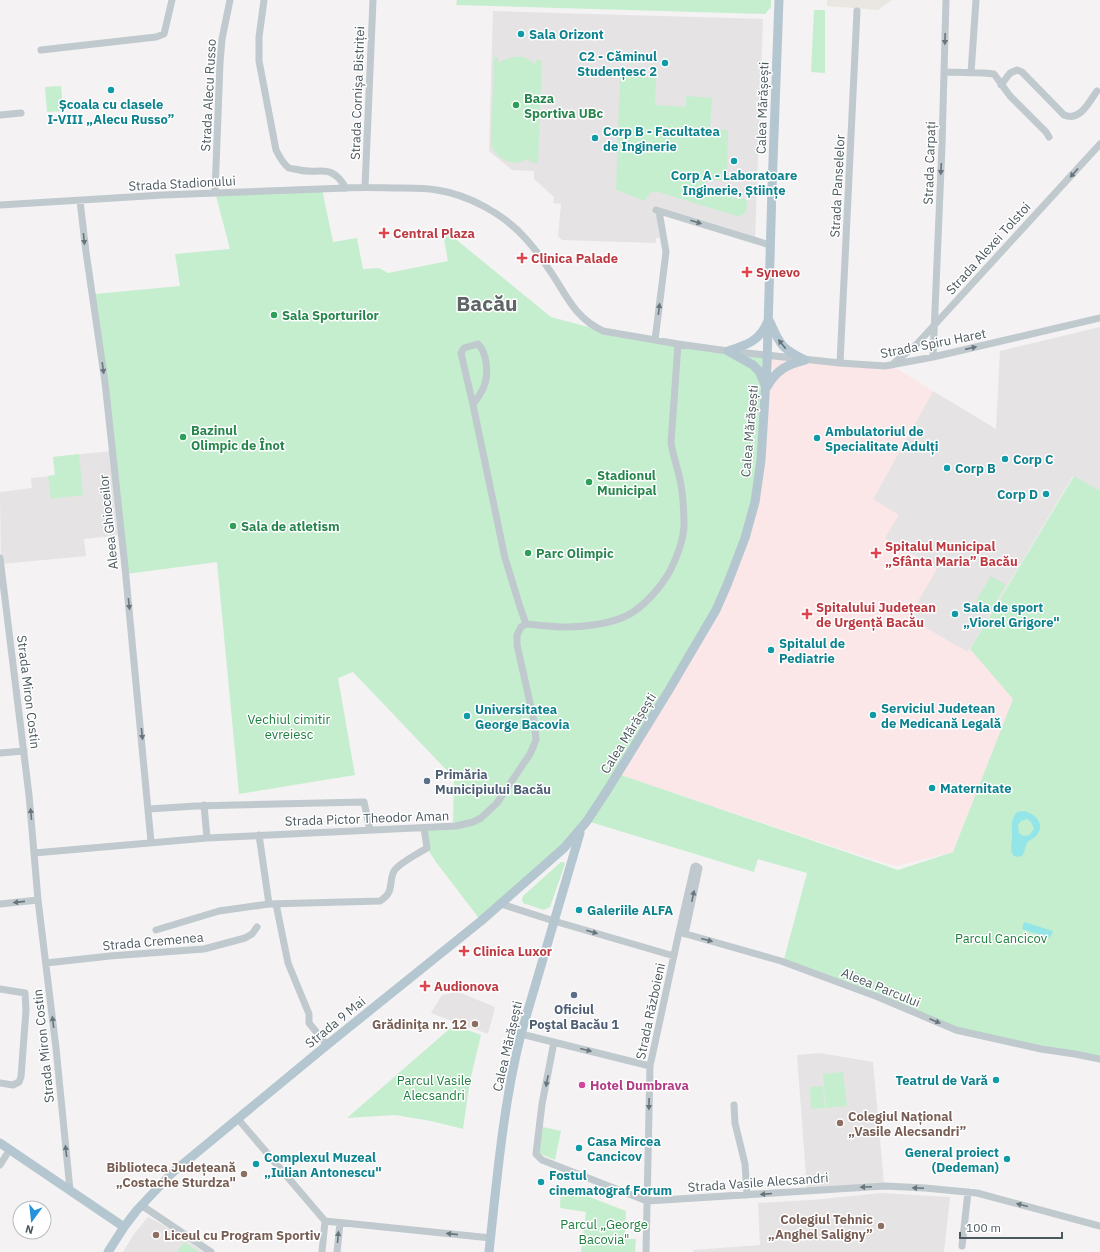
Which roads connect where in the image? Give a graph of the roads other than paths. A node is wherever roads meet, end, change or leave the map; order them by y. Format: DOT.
graph roads {
  1 [pos="172,0"];
  2 [pos="230,0"];
  3 [pos="264,0"];
  4 [pos="373,0"];
  5 [pos="779,0"];
  6 [pos="946,0"];
  7 [pos="976,0"];
  8 [pos="857,11"];
  9 [pos="41,50"];
  10 [pos="944,72"];
  11 [pos="971,72"];
  12 [pos="1001,85"];
  13 [pos="1097,91"];
  14 [pos="21,113"];
  15 [pos="0,115"];
  16 [pos="1049,137"];
  17 [pos="1100,144"];
  18 [pos="365,187"];
  19 [pos="346,188"];
  20 [pos="215,192"];
  21 [pos="80,200"];
  22 [pos="0,205"];
  23 [pos="770,245"];
  24 [pos="1100,318"];
  25 [pos="768,319"];
  26 [pos="934,326"];
  27 [pos="655,340"];
  28 [pos="678,344"];
  29 [pos="728,351"];
  30 [pos="768,356"];
  31 [pos="933,357"];
  32 [pos="805,360"];
  33 [pos="840,363"];
  34 [pos="891,365"];
  35 [pos="766,388"];
  36 [pos="473,405"];
  37 [pos="0,558"];
  38 [pos="526,624"];
  39 [pos="24,751"];
  40 [pos="0,753"];
  41 [pos="204,805"];
  42 [pos="149,810"];
  43 [pos="584,825"];
  44 [pos="424,828"];
  45 [pos="370,830"];
  46 [pos="259,835"];
  47 [pos="207,838"];
  48 [pos="151,842"];
  49 [pos="34,853"];
  50 [pos="38,900"];
  51 [pos="0,904"];
  52 [pos="273,904"];
  53 [pos="501,904"];
  54 [pos="554,921"];
  55 [pos="257,927"];
  56 [pos="156,930"];
  57 [pos="682,933"];
  58 [pos="674,956"];
  59 [pos="46,963"];
  60 [pos="0,990"];
  61 [pos="521,1034"];
  62 [pos="554,1042"];
  63 [pos="327,1045"];
  64 [pos="1100,1059"];
  65 [pos="650,1066"];
  66 [pos="0,1083"];
  67 [pos="734,1105"];
  68 [pos="238,1119"];
  69 [pos="0,1143"];
  70 [pos="10,1149"];
  71 [pos="0,1165"];
  72 [pos="70,1190"];
  73 [pos="968,1192"];
  74 [pos="747,1195"];
  75 [pos="647,1201"];
  76 [pos="141,1205"];
  77 [pos="325,1221"];
  78 [pos="340,1223"];
  79 [pos="1100,1226"];
  80 [pos="124,1227"];
  81 [pos="491,1238"];
  82 [pos="962,1246"];
  83 [pos="108,1252"];
  84 [pos="211,1252"];
  85 [pos="322,1252"];
  86 [pos="337,1252"];
  87 [pos="489,1252"];
  88 [pos="646,1252"];
  1 -- 9 [label="street"];
  2 -- 20 [label="street, Strada Alecu Russo"];
  3 -- 19 [label="street, Strada Cornișa Bistriței"];
  4 -- 18 [label="street, Strada Cornișa Bistriței"];
  5 -- 23 [label="main road, Calea Mărășești"];
  6 -- 10 [label="street, Strada Carpați, one-way"];
  7 -- 11 [label="street"];
  8 -- 33 [label="street, Strada Panselelor"];
  10 -- 11 [label="street"];
  10 -- 26 [label="street, Strada Carpați, one-way"];
  11 -- 12 [label="street"];
  12 -- 13 [label="street"];
  12 -- 16 [label="street"];
  14 -- 15 [label="street"];
  17 -- 26 [label="street, Strada Alexei Tolstoi, one-way"];
  18 -- 19 [label="street, Strada Stadionului"];
  18 -- 27 [label="street, Strada Stadionului"];
  19 -- 20 [label="street, Strada Stadionului"];
  20 -- 21 [label="street, Strada Stadionului"];
  21 -- 22 [label="street, Strada Stadionului"];
  21 -- 42 [label="street, Aleea Ghioceilor, one-way"];
  23 -- 25 [label="main road, Calea Mărășești"];
  27 -- 23 [label="street, one-way"];
  31 -- 24 [label="street, Strada Spiru Haret, one-way"];
  25 -- 29 [label="main road"];
  25 -- 30 [label="main road, Calea Mărășești"];
  32 -- 25 [label="main road, one-way"];
  26 -- 31 [label="street, Strada Carpați"];
  26 -- 34 [label="street, Strada Alexei Tolstoi"];
  27 -- 28 [label="street, Strada Spiru Haret"];
  28 -- 29 [label="street, Strada Spiru Haret"];
  28 -- 38 [label="street"];
  29 -- 30 [label="street, Strada Spiru Haret"];
  29 -- 35 [label="main road"];
  30 -- 32 [label="street, Strada Spiru Haret"];
  30 -- 35 [label="main road, Calea Mărășești"];
  31 -- 34 [label="street, Strada Spiru Haret"];
  32 -- 33 [label="street, Strada Spiru Haret"];
  32 -- 35 [label="main road"];
  33 -- 34 [label="street, Strada Spiru Haret"];
  35 -- 43 [label="main road, Calea Mărășești"];
  36 -- 36 [label="street"];
  36 -- 38 [label="street"];
  37 -- 39 [label="street, Strada Miron Costin"];
  38 -- 44 [label="street, Strada Pictor Theodor Aman"];
  39 -- 40 [label="street"];
  49 -- 39 [label="street, Strada Miron Costin, one-way"];
  41 -- 42 [label="street"];
  41 -- 45 [label="street"];
  41 -- 47 [label="street"];
  42 -- 48 [label="street, Aleea Ghioceilor"];
  43 -- 53 [label="main road, Strada 9 Mai"];
  43 -- 54 [label="main road, Calea Mărășești"];
  44 -- 45 [label="street, Strada Pictor Theodor Aman"];
  44 -- 52 [label="street"];
  45 -- 46 [label="street, Strada Pictor Theodor Aman"];
  46 -- 47 [label="street, Strada Pictor Theodor Aman"];
  46 -- 52 [label="street"];
  47 -- 48 [label="street, Strada Pictor Theodor Aman"];
  48 -- 49 [label="street, Strada Pictor Theodor Aman"];
  49 -- 50 [label="street, Strada Miron Costin"];
  50 -- 51 [label="street, one-way"];
  50 -- 59 [label="street, Strada Miron Costin"];
  52 -- 56 [label="street"];
  52 -- 63 [label="street"];
  53 -- 54 [label="street, Strada Războieni"];
  53 -- 63 [label="main road, Strada 9 Mai"];
  54 -- 58 [label="street, Strada Războieni, one-way"];
  54 -- 61 [label="main road, Calea Mărășești"];
  55 -- 59 [label="street, Strada Cremenea"];
  57 -- 57 [label="street, one-way"];
  57 -- 58 [label="street"];
  57 -- 64 [label="street, Aleea Parcului, one-way"];
  58 -- 65 [label="street, Strada Războieni"];
  72 -- 59 [label="street, Strada Miron Costin, one-way"];
  60 -- 66 [label="street"];
  61 -- 62 [label="street"];
  61 -- 81 [label="main road, Calea Mărășești"];
  62 -- 65 [label="street, one-way"];
  62 -- 75 [label="street, Strada Vasile Alecsandri, one-way"];
  63 -- 68 [label="main road, Strada 9 Mai"];
  65 -- 75 [label="street, Strada Războieni, one-way"];
  67 -- 74 [label="street"];
  68 -- 76 [label="main road, Strada 9 Mai"];
  68 -- 77 [label="street"];
  69 -- 70 [label="main road"];
  70 -- 71 [label="street"];
  70 -- 72 [label="main road"];
  72 -- 80 [label="main road"];
  73 -- 74 [label="street, Strada Vasile Alecsandri, one-way"];
  79 -- 73 [label="street, Strada Vasile Alecsandri, one-way"];
  73 -- 82 [label="street"];
  74 -- 75 [label="street, Strada Vasile Alecsandri"];
  75 -- 88 [label="street, Strada Războieni"];
  76 -- 80 [label="main road, Strada 9 Mai"];
  76 -- 84 [label="street"];
  77 -- 78 [label="street"];
  77 -- 85 [label="street"];
  81 -- 78 [label="street, one-way"];
  86 -- 78 [label="street, one-way"];
  80 -- 83 [label="main road, Strada 9 Mai"];
  81 -- 87 [label="main road, Calea Mărășești"];
}
